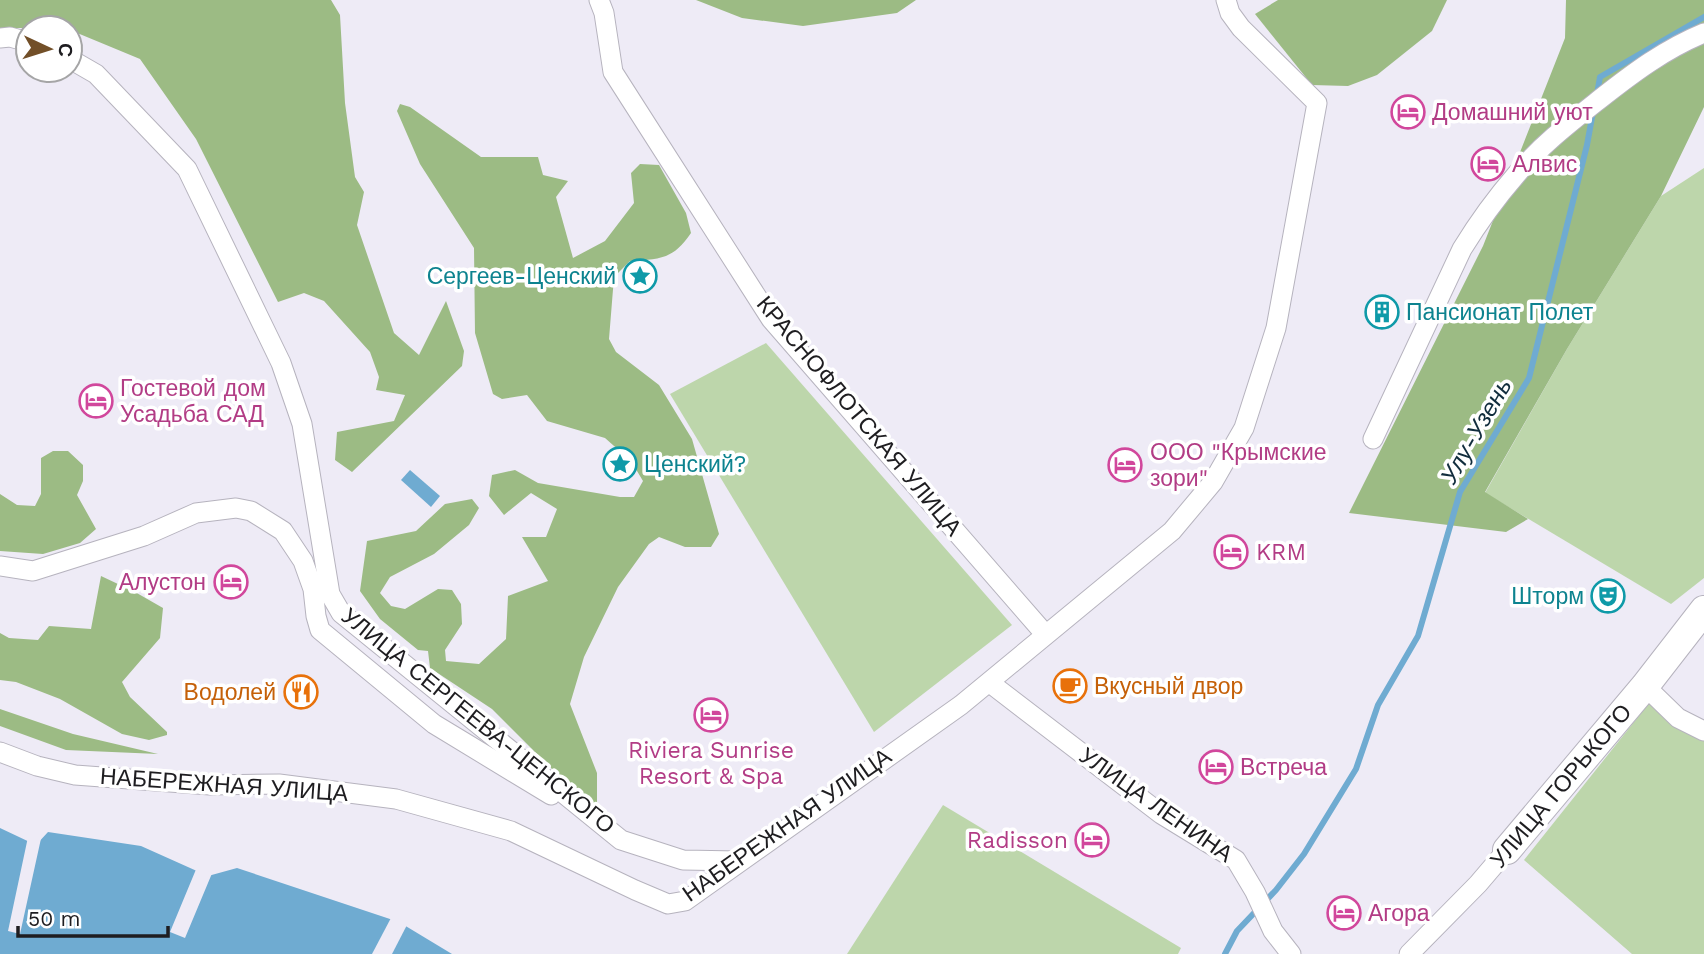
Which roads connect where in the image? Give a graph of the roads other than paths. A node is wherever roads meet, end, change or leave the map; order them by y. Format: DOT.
graph roads {
  1 [pos="600,0"];
  2 [pos="1226,0"];
  3 [pos="1704,33"];
  4 [pos="84,67"];
  5 [pos="1373,439"];
  6 [pos="0,566"];
  7 [pos="1704,610"];
  8 [pos="1045,634"];
  9 [pos="990,683"];
  10 [pos="1645,686"];
  11 [pos="1704,731"];
  12 [pos="0,752"];
  13 [pos="600,821"];
  14 [pos="1507,850"];
  15 [pos="738,861"];
  16 [pos="1291,954"];
  17 [pos="1409,954"];
  1 -- 8 [label="street, КРАСНОФЛОТСКАЯ УЛИЦА"];
  2 -- 8 [label="street, НАБЕРЕЖНАЯ УЛИЦА"];
  3 -- 5 [label="street"];
  4 -- 13 [label="street, УЛИЦА СЕРГЕЕВА-ЦЕНСКОГО"];
  6 -- 13 [label="street"];
  7 -- 10 [label="main road, УЛИЦА ГОРЬКОГО"];
  8 -- 9 [label="street, НАБЕРЕЖНАЯ УЛИЦА"];
  9 -- 15 [label="street, НАБЕРЕЖНАЯ УЛИЦА"];
  9 -- 16 [label="street, УЛИЦА ЛЕНИНА"];
  10 -- 11 [label="street"];
  10 -- 14 [label="main road, УЛИЦА ГОРЬКОГО"];
  12 -- 15 [label="street, НАБЕРЕЖНАЯ УЛИЦА"];
  13 -- 15 [label="street, УЛИЦА СЕРГЕЕВА-ЦЕНСКОГО"];
  14 -- 17 [label="street, УЛИЦА ГОРЬКОГО"];
}
